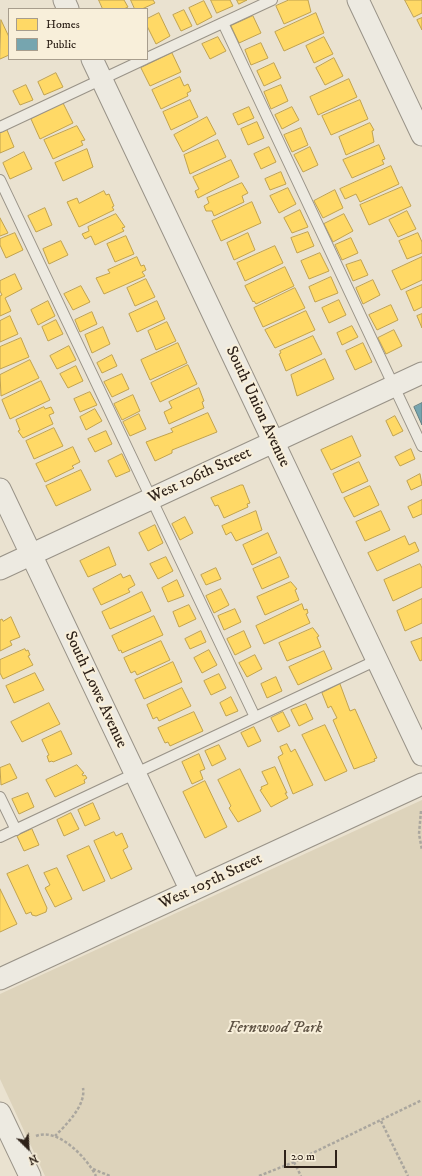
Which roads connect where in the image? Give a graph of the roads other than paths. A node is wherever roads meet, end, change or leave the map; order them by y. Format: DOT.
graph roads {
  1 [pos="272,0"];
  2 [pos="358,0"];
  3 [pos="222,23"];
  4 [pos="148,58"];
  5 [pos="92,60"];
  6 [pos="144,60"];
  7 [pos="102,79"];
  8 [pos="0,127"];
  9 [pos="422,135"];
  10 [pos="0,180"];
  11 [pos="422,373"];
  12 [pos="394,386"];
  13 [pos="273,442"];
  14 [pos="422,446"];
  15 [pos="0,489"];
  16 [pos="151,499"];
  17 [pos="31,554"];
  18 [pos="0,569"];
  19 [pos="377,660"];
  20 [pos="255,718"];
  21 [pos="422,755"];
  22 [pos="135,774"];
  23 [pos="422,784"];
  24 [pos="0,797"];
  25 [pos="16,830"];
  26 [pos="0,837"];
  27 [pos="191,891"];
  28 [pos="0,979"];
  29 [pos="0,1113"];
  30 [pos="8,1152"];
  31 [pos="30,1176"];
  1 -- 3 [label="lane"];
  2 -- 9 [label="street"];
  3 -- 4 [label="lane"];
  3 -- 12 [label="lane"];
  5 -- 7 [label="street, South Union Avenue"];
  6 -- 7 [label="lane"];
  7 -- 8 [label="lane"];
  7 -- 13 [label="street, South Union Avenue"];
  10 -- 16 [label="lane"];
  11 -- 12 [label="street, West 106th Street"];
  12 -- 13 [label="street, West 106th Street"];
  12 -- 14 [label="lane"];
  13 -- 16 [label="street, West 106th Street"];
  13 -- 19 [label="street, South Union Avenue"];
  15 -- 17 [label="street, South Lowe Avenue"];
  16 -- 17 [label="street, West 106th Street"];
  16 -- 20 [label="lane"];
  17 -- 18 [label="street, West 106th Street"];
  17 -- 22 [label="street, South Lowe Avenue"];
  19 -- 20 [label="lane"];
  19 -- 21 [label="street, South Union Avenue"];
  20 -- 22 [label="lane"];
  22 -- 25 [label="lane"];
  22 -- 27 [label="street, South Lowe Avenue"];
  23 -- 27 [label="street, West 105th Street"];
  24 -- 25 [label="lane"];
  25 -- 26 [label="lane"];
  27 -- 28 [label="street, West 105th Street"];
  29 -- 30 [label="street"];
  30 -- 31 [label="street"];
}
